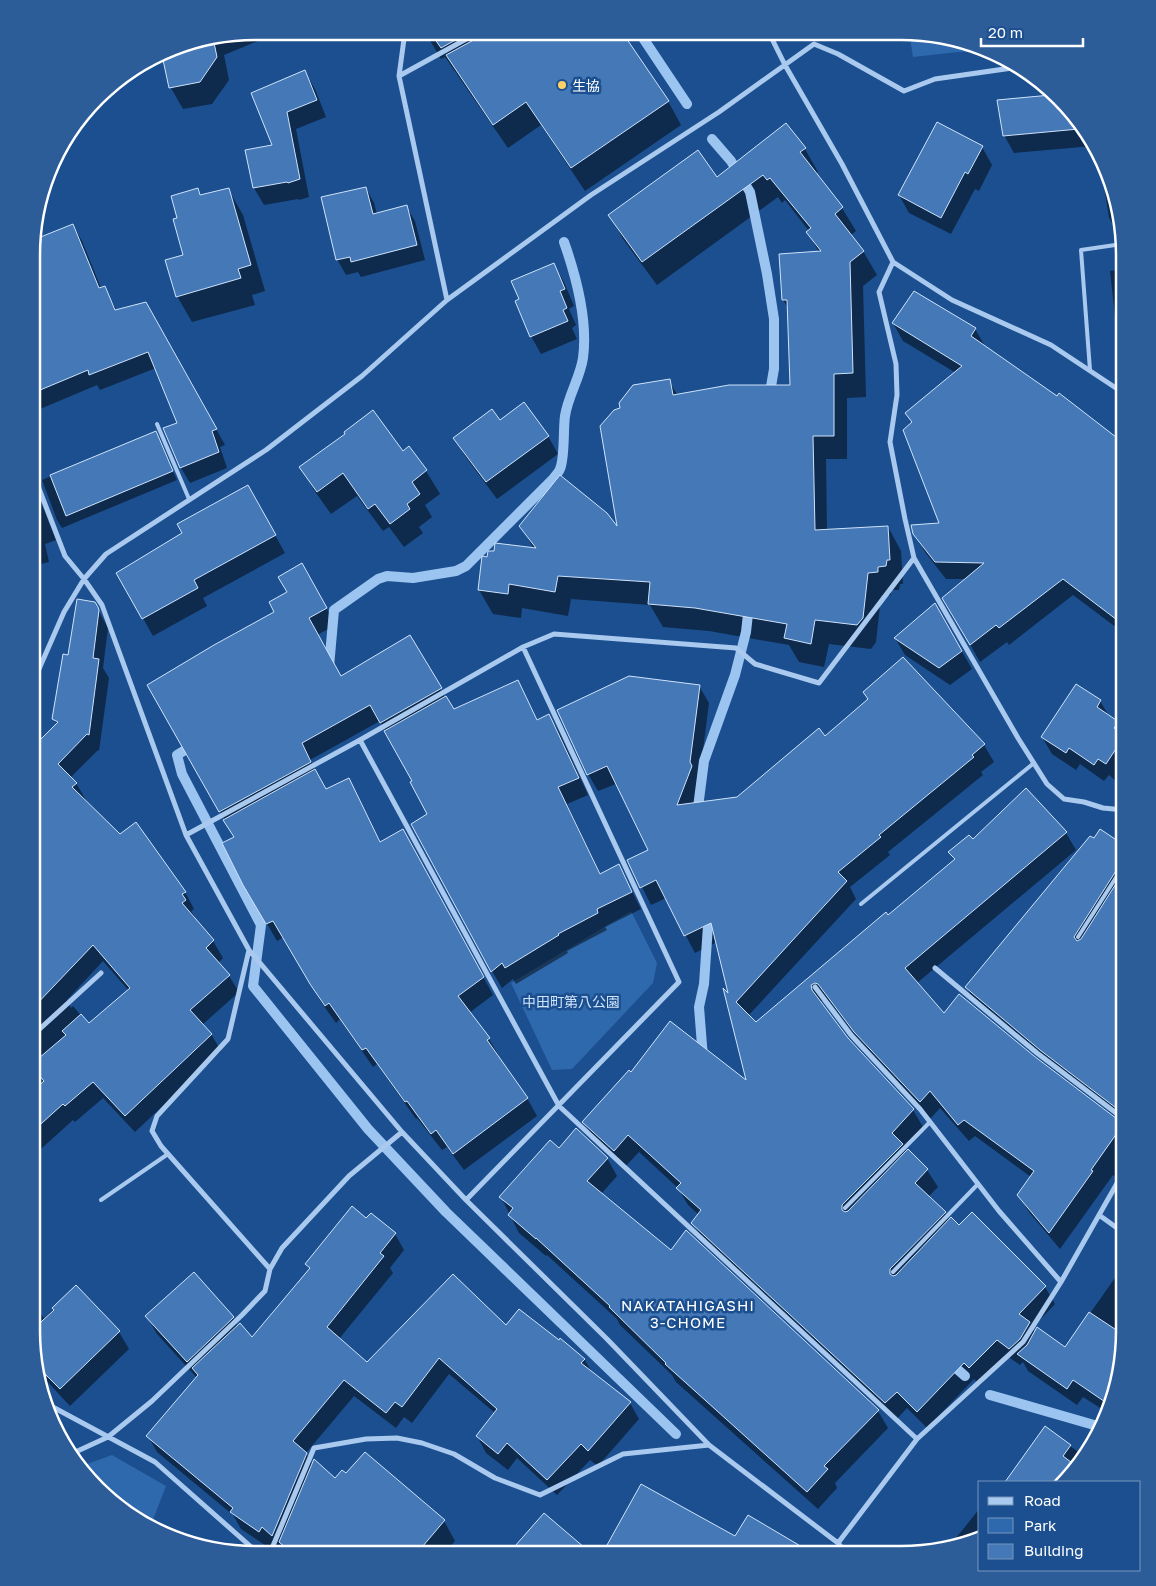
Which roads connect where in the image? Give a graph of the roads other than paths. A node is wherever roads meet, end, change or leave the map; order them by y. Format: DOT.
graph roads {
  1 [pos="404,40"];
  2 [pos="464,40"];
  3 [pos="772,40"];
  4 [pos="785,65"];
  5 [pos="1007,69"];
  6 [pos="399,76"];
  7 [pos="1116,245"];
  8 [pos="893,262"];
  9 [pos="447,300"];
  10 [pos="1090,370"];
  11 [pos="1116,388"];
  12 [pos="157,424"];
  13 [pos="40,491"];
  14 [pos="189,500"];
  15 [pos="914,558"];
  16 [pos="84,579"];
  17 [pos="523,647"];
  18 [pos="40,667"];
  19 [pos="360,740"];
  20 [pos="1034,763"];
  21 [pos="1116,809"];
  22 [pos="186,835"];
  23 [pos="1116,878"];
  24 [pos="861,904"];
  25 [pos="1078,937"];
  26 [pos="249,950"];
  27 [pos="935,968"];
  28 [pos="101,973"];
  29 [pos="815,986"];
  30 [pos="40,1029"];
  31 [pos="559,1106"];
  32 [pos="1116,1113"];
  33 [pos="930,1122"];
  34 [pos="402,1132"];
  35 [pos="168,1154"];
  36 [pos="978,1184"];
  37 [pos="1116,1186"];
  38 [pos="101,1200"];
  39 [pos="466,1200"];
  40 [pos="844,1208"];
  41 [pos="1099,1215"];
  42 [pos="1116,1227"];
  43 [pos="270,1269"];
  44 [pos="894,1272"];
  45 [pos="1061,1282"];
  46 [pos="54,1408"];
  47 [pos="108,1436"];
  48 [pos="917,1438"];
  49 [pos="709,1445"];
  50 [pos="77,1451"];
  51 [pos="838,1543"];
  52 [pos="250,1546"];
  53 [pos="273,1546"];
  54 [pos="840,1546"];
  1 -- 6 [label="street"];
  2 -- 6 [label="street"];
  3 -- 4 [label="street"];
  4 -- 5 [label="street"];
  4 -- 8 [label="street"];
  4 -- 9 [label="street"];
  6 -- 9 [label="street"];
  7 -- 10 [label="lane"];
  8 -- 10 [label="street"];
  8 -- 15 [label="street"];
  9 -- 14 [label="street"];
  10 -- 11 [label="street"];
  12 -- 14 [label="lane"];
  13 -- 16 [label="street"];
  14 -- 16 [label="street"];
  15 -- 17 [label="street"];
  15 -- 20 [label="street"];
  16 -- 18 [label="street"];
  16 -- 22 [label="street"];
  17 -- 19 [label="street"];
  17 -- 31 [label="street"];
  19 -- 22 [label="street"];
  19 -- 31 [label="street"];
  20 -- 21 [label="street"];
  20 -- 24 [label="lane"];
  22 -- 26 [label="street"];
  23 -- 25 [label="lane"];
  26 -- 34 [label="street"];
  26 -- 35 [label="street"];
  27 -- 32 [label="street"];
  28 -- 30 [label="street"];
  29 -- 33 [label="street"];
  31 -- 39 [label="street"];
  31 -- 48 [label="street"];
  33 -- 36 [label="street"];
  33 -- 40 [label="lane"];
  34 -- 39 [label="street"];
  34 -- 43 [label="street"];
  35 -- 38 [label="lane"];
  35 -- 43 [label="street"];
  36 -- 44 [label="lane"];
  36 -- 45 [label="street"];
  37 -- 41 [label="street"];
  39 -- 49 [label="street"];
  41 -- 42 [label="street"];
  41 -- 45 [label="street"];
  43 -- 47 [label="street"];
  45 -- 48 [label="street"];
  46 -- 47 [label="street"];
  47 -- 50 [label="street"];
  47 -- 52 [label="street"];
  48 -- 51 [label="street"];
  49 -- 51 [label="street"];
  49 -- 53 [label="street"];
  51 -- 54 [label="street"];
}
